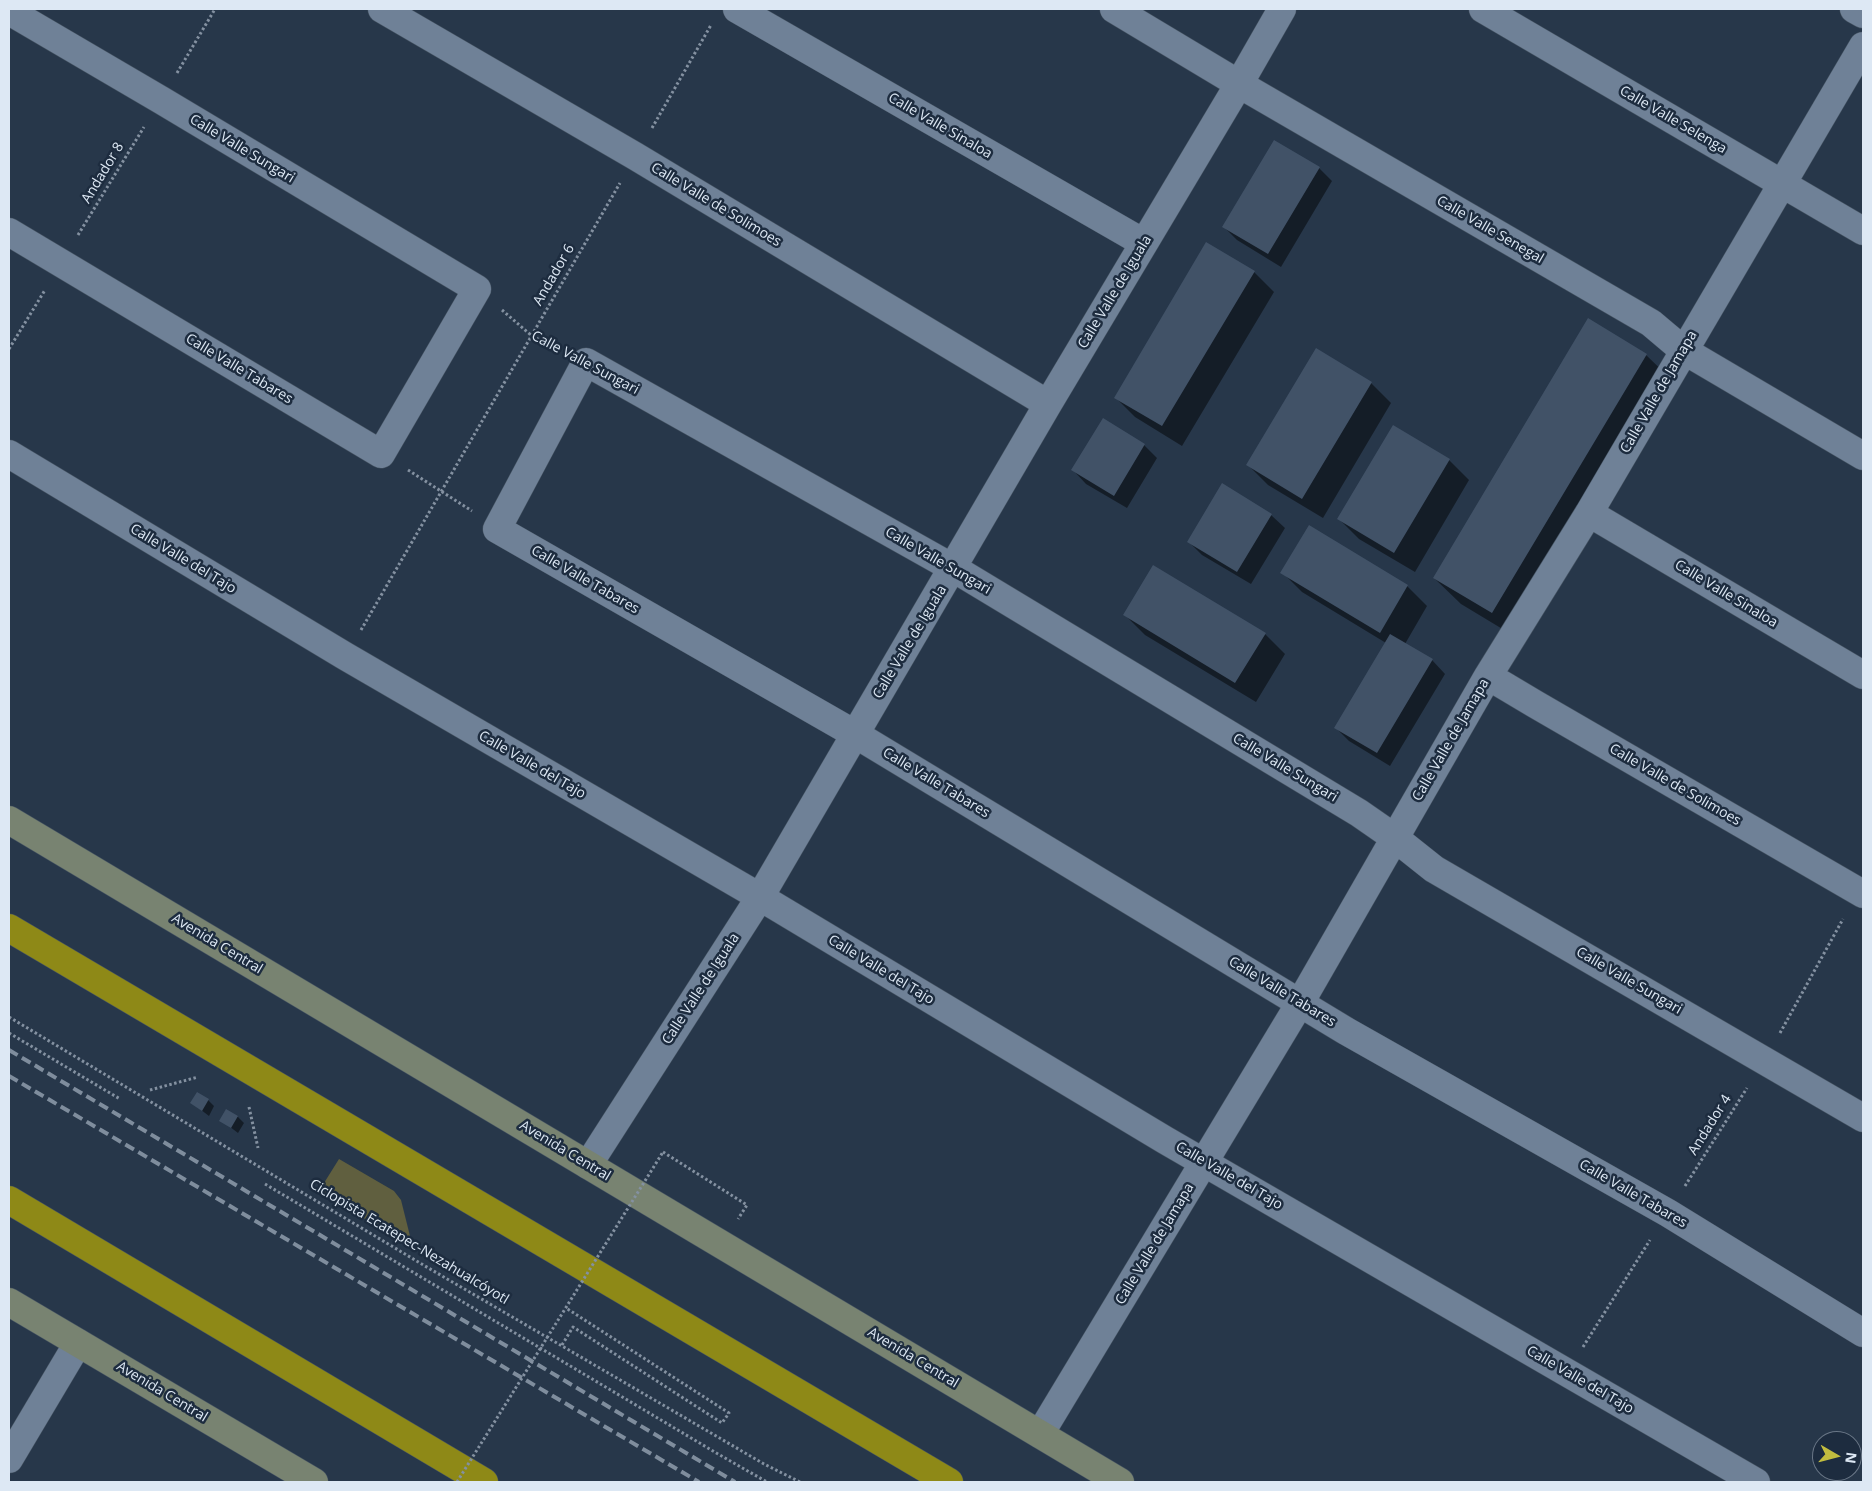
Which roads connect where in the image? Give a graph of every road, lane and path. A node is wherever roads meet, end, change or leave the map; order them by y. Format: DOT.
graph roads {
  1 [pos="215,9"];
  2 [pos="382,9"];
  3 [pos="1114,9"];
  4 [pos="1282,9"];
  5 [pos="1482,9"];
  6 [pos="1854,9"];
  7 [pos="9,11"];
  8 [pos="726,13"];
  9 [pos="1863,14"];
  10 [pos="1863,46"];
  11 [pos="1239,84"];
  12 [pos="160,100"];
  13 [pos="635,156"];
  14 [pos="1781,184"];
  15 [pos="1863,231"];
  16 [pos="9,232"];
  17 [pos="1144,243"];
  18 [pos="61,264"];
  19 [pos="476,289"];
  20 [pos="532,336"];
  21 [pos="9,349"];
  22 [pos="1684,350"];
  23 [pos="586,362"];
  24 [pos="1048,404"];
  25 [pos="9,454"];
  26 [pos="381,454"];
  27 [pos="1863,456"];
  28 [pos="442,490"];
  29 [pos="1588,512"];
  30 [pos="497,528"];
  31 [pos="953,568"];
  32 [pos="345,656"];
  33 [pos="1863,675"];
  34 [pos="1488,676"];
  35 [pos="855,734"];
  36 [pos="9,820"];
  37 [pos="1395,838"];
  38 [pos="1861,892"];
  39 [pos="760,897"];
  40 [pos="9,928"];
  41 [pos="1300,1003"];
  42 [pos="9,1017"];
  43 [pos="9,1033"];
  44 [pos="1765,1060"];
  45 [pos="206,1075"];
  46 [pos="150,1090"];
  47 [pos="120,1099"];
  48 [pos="248,1101"];
  49 [pos="1863,1118"];
  50 [pos="258,1148"];
  51 [pos="1205,1162"];
  52 [pos="588,1164"];
  53 [pos="265,1184"];
  54 [pos="9,1200"];
  55 [pos="747,1205"];
  56 [pos="1668,1213"];
  57 [pos="9,1302"];
  58 [pos="566,1308"];
  59 [pos="1863,1333"];
  60 [pos="78,1343"];
  61 [pos="562,1345"];
  62 [pos="1567,1373"];
  63 [pos="1040,1434"];
  64 [pos="9,1459"];
  65 [pos="314,1482"];
  66 [pos="457,1482"];
  67 [pos="484,1482"];
  68 [pos="767,1482"];
  69 [pos="800,1482"];
  70 [pos="949,1482"];
  71 [pos="1120,1482"];
  72 [pos="1756,1482"];
  1 -- 12 [label="path, Andador 8"];
  2 -- 13 [label="street, Calle Valle de Solimoes"];
  3 -- 11 [label="street, Calle Valle Senegal"];
  4 -- 11 [label="street, Calle Valle de Iguala"];
  5 -- 14 [label="street, Calle Valle Selenga"];
  6 -- 9 [label="street"];
  7 -- 12 [label="street, Calle Valle Sungari"];
  8 -- 13 [label="path, Andador 6"];
  8 -- 17 [label="street, Calle Valle Sinaloa"];
  10 -- 14 [label="street, Calle Valle de Jamapa"];
  11 -- 17 [label="street, Calle Valle de Iguala"];
  11 -- 22 [label="street, Calle Valle Senegal"];
  12 -- 18 [label="path, Andador 8"];
  12 -- 19 [label="street, Calle Valle Sungari"];
  13 -- 20 [label="path, Andador 6"];
  13 -- 24 [label="street, Calle Valle de Solimoes"];
  14 -- 15 [label="street, Calle Valle Selenga"];
  14 -- 22 [label="street, Calle Valle de Jamapa"];
  16 -- 18 [label="street, Calle Valle Tabares"];
  17 -- 24 [label="street, Calle Valle de Iguala"];
  18 -- 21 [label="path, Andador 8"];
  18 -- 26 [label="street, Calle Valle Tabares"];
  19 -- 20 [label="path, Calle Valle Sungari"];
  19 -- 26 [label="street"];
  20 -- 23 [label="path, Calle Valle Sungari"];
  20 -- 28 [label="path, Andador 6"];
  22 -- 27 [label="street, Calle Valle Senegal"];
  22 -- 29 [label="street, Calle Valle de Jamapa"];
  23 -- 30 [label="street"];
  23 -- 31 [label="street, Calle Valle Sungari"];
  24 -- 31 [label="street, Calle Valle de Iguala"];
  25 -- 32 [label="street, Calle Valle del Tajo"];
  26 -- 28 [label="path"];
  28 -- 30 [label="path"];
  28 -- 32 [label="path, Andador 6"];
  29 -- 33 [label="street, Calle Valle Sinaloa"];
  29 -- 34 [label="street, Calle Valle de Jamapa"];
  30 -- 35 [label="street, Calle Valle Tabares"];
  31 -- 35 [label="street, Calle Valle de Iguala"];
  31 -- 37 [label="street, Calle Valle Sungari"];
  32 -- 39 [label="street, Calle Valle del Tajo"];
  34 -- 37 [label="street, Calle Valle de Jamapa"];
  34 -- 38 [label="street, Calle Valle de Solimoes"];
  35 -- 39 [label="street, Calle Valle de Iguala"];
  35 -- 41 [label="street, Calle Valle Tabares"];
  36 -- 52 [label="main road, Avenida Central"];
  37 -- 41 [label="street, Calle Valle de Jamapa"];
  37 -- 44 [label="street, Calle Valle Sungari"];
  38 -- 44 [label="path, Andador 4"];
  39 -- 51 [label="street, Calle Valle del Tajo"];
  39 -- 52 [label="street, Calle Valle de Iguala"];
  40 -- 70 [label="highway"];
  41 -- 51 [label="street, Calle Valle de Jamapa"];
  41 -- 56 [label="street, Calle Valle Tabares"];
  42 -- 61 [label="path, Ciclopista Ecatepec-Nezahualcóyotl"];
  43 -- 47 [label="path"];
  44 -- 49 [label="street, Calle Valle Sungari"];
  44 -- 56 [label="path, Andador 4"];
  45 -- 46 [label="path"];
  48 -- 50 [label="path"];
  51 -- 62 [label="street, Calle Valle del Tajo"];
  51 -- 63 [label="street, Calle Valle de Jamapa"];
  52 -- 63 [label="main road, Avenida Central"];
  53 -- 68 [label="path"];
  54 -- 67 [label="highway"];
  55 -- 58 [label="path, bridge"];
  56 -- 59 [label="street, Calle Valle Tabares"];
  56 -- 62 [label="path, Andador 4"];
  57 -- 60 [label="main road, Avenida Central"];
  58 -- 61 [label="path"];
  58 -- 66 [label="path, bridge"];
  60 -- 64 [label="street"];
  60 -- 65 [label="main road, Avenida Central"];
  61 -- 69 [label="path, Ciclopista Ecatepec-Nezahualcóyotl"];
  62 -- 72 [label="street, Calle Valle del Tajo"];
  63 -- 71 [label="main road, Avenida Central"];
}
